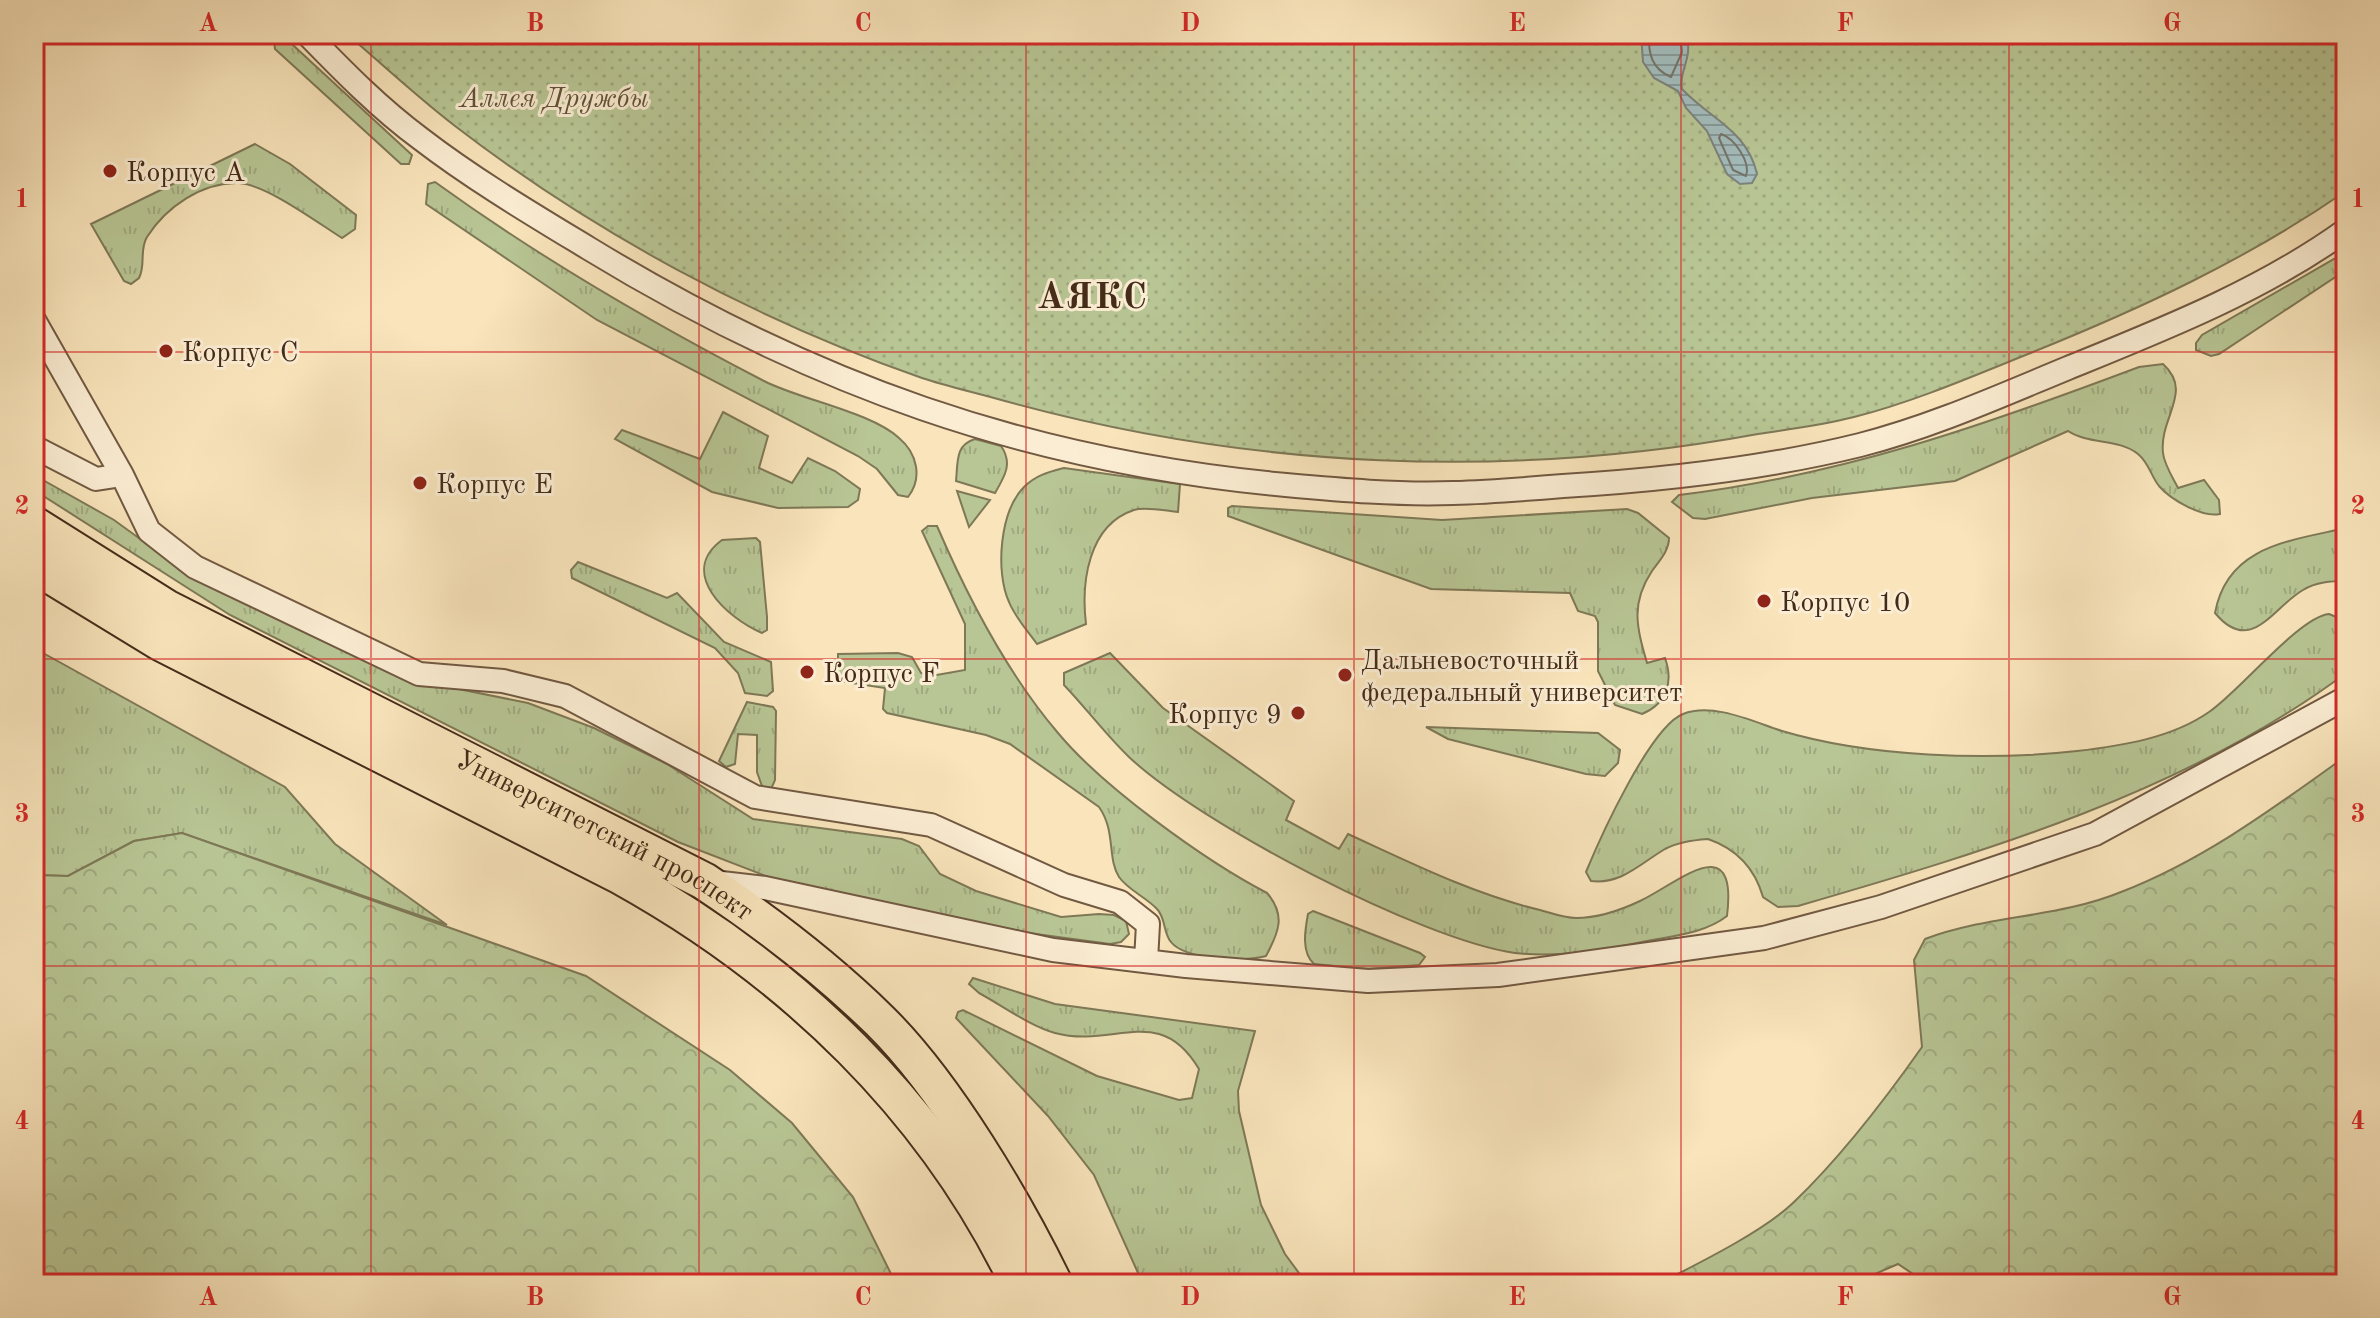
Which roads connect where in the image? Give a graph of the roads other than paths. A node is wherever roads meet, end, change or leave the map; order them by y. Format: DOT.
graph roads {
  1 [pos="307,34"];
  2 [pos="2346,230"];
  3 [pos="34,320"];
  4 [pos="34,447"];
  5 [pos="122,475"];
  6 [pos="34,525"];
  7 [pos="34,565"];
  8 [pos="2346,698"];
  9 [pos="704,881"];
  10 [pos="1146,961"];
  11 [pos="1019,1284"];
  12 [pos="1054,1284"];
  1 -- 2 [label="street"];
  3 -- 5 [label="street"];
  4 -- 5 [label="street"];
  5 -- 10 [label="street"];
  6 -- 9 [label="main road, Университетский проспект"];
  7 -- 11 [label="main road, Университетский проспект"];
  8 -- 10 [label="street"];
  9 -- 10 [label="street"];
  9 -- 12 [label="main road, Университетский проспект"];
}
